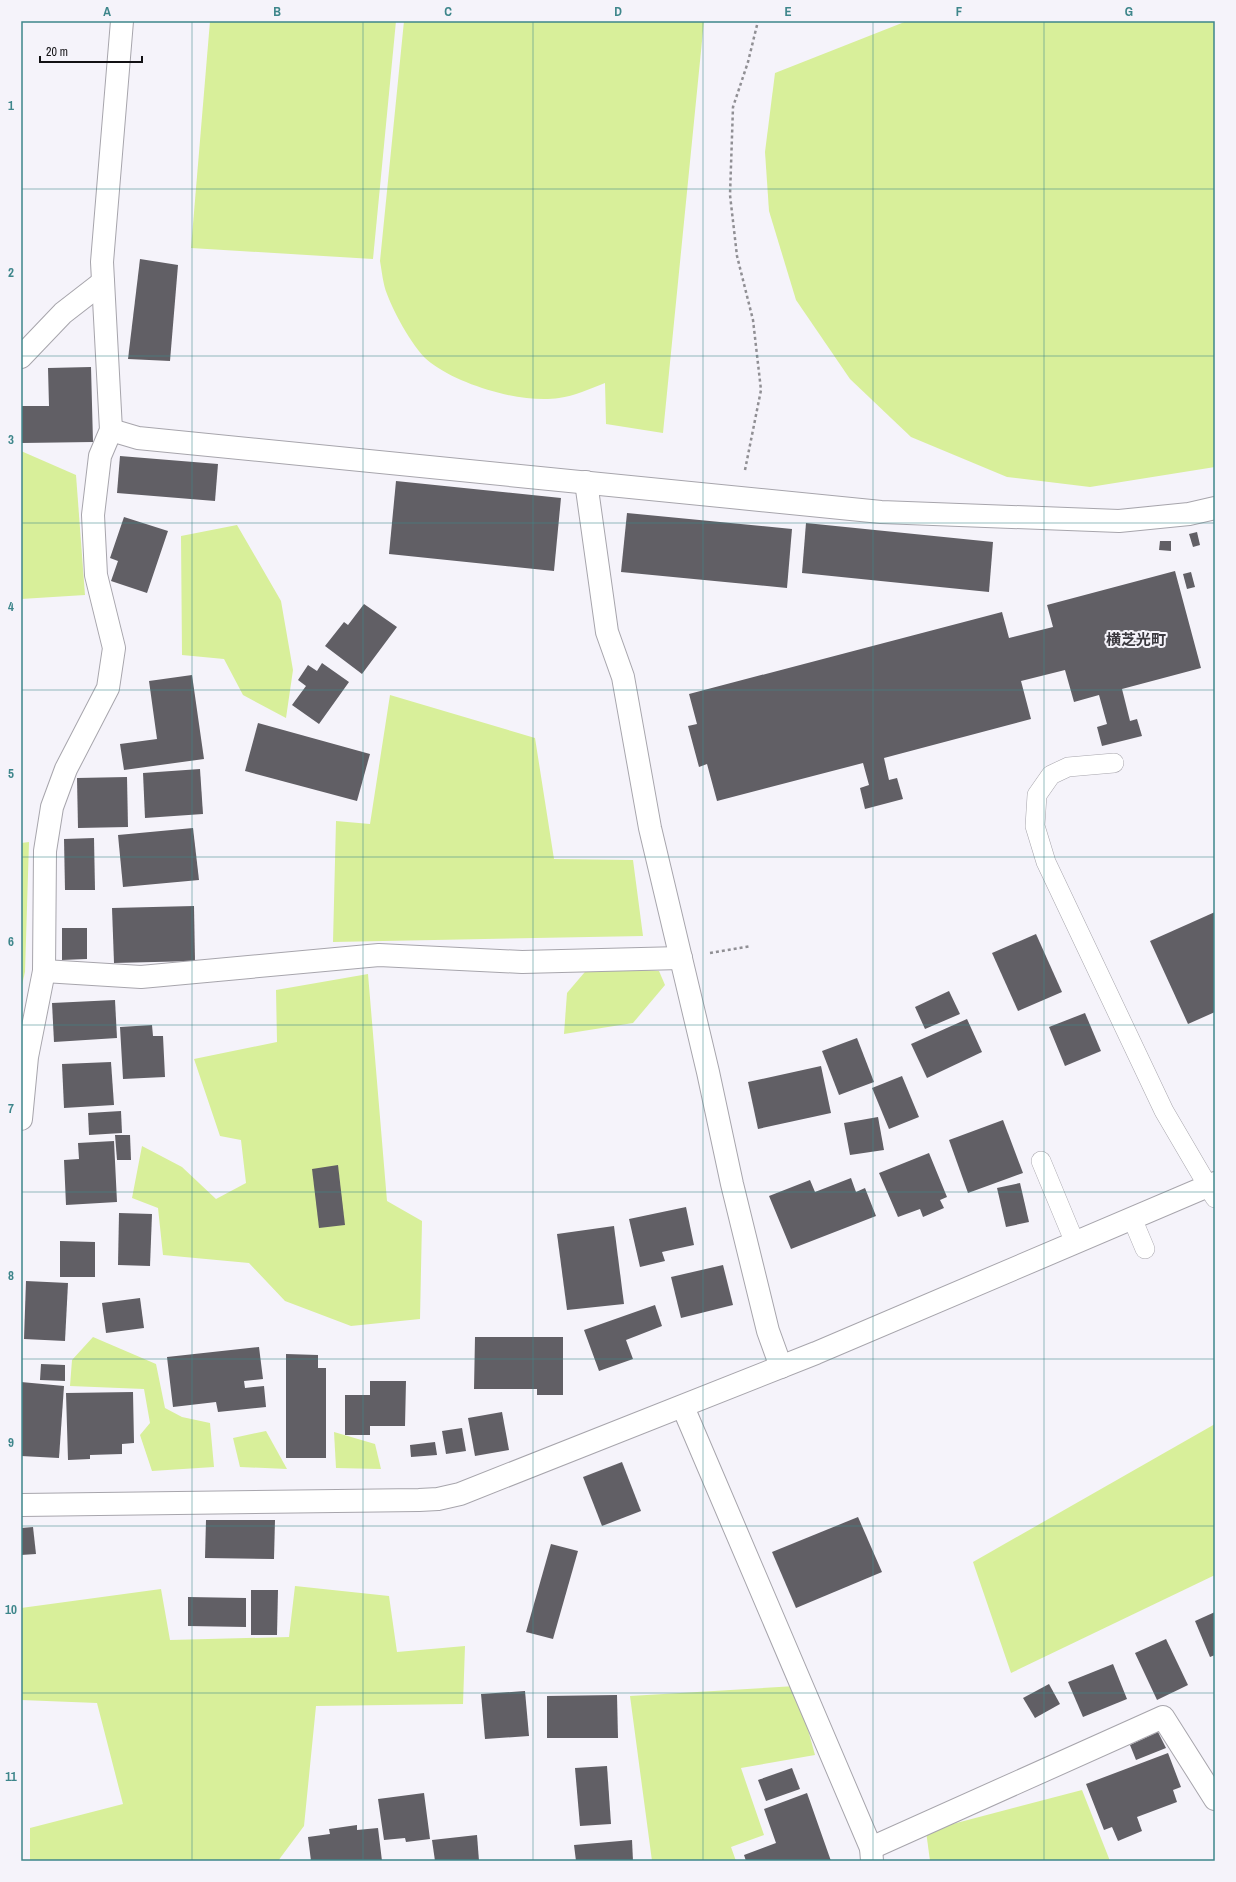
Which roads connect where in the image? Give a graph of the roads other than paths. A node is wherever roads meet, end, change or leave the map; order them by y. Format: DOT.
graph roads {
  1 [pos="122,21"];
  2 [pos="103,282"];
  3 [pos="21,357"];
  4 [pos="111,430"];
  5 [pos="586,482"];
  6 [pos="1215,508"];
  7 [pos="1114,763"];
  8 [pos="681,958"];
  9 [pos="44,971"];
  10 [pos="21,1119"];
  11 [pos="1041,1162"];
  12 [pos="1213,1189"];
  13 [pos="1132,1218"];
  14 [pos="1075,1243"];
  15 [pos="1145,1249"];
  16 [pos="781,1367"];
  17 [pos="683,1407"];
  18 [pos="21,1505"];
  19 [pos="1215,1799"];
  20 [pos="871,1855"];
  1 -- 2 [label="street"];
  2 -- 3 [label="street"];
  2 -- 4 [label="street"];
  4 -- 5 [label="street"];
  4 -- 9 [label="street"];
  5 -- 6 [label="street"];
  5 -- 8 [label="street"];
  7 -- 12 [label="lane"];
  8 -- 9 [label="street"];
  8 -- 16 [label="street"];
  9 -- 10 [label="street"];
  11 -- 14 [label="lane"];
  12 -- 13 [label="street"];
  13 -- 14 [label="street"];
  13 -- 15 [label="lane"];
  14 -- 16 [label="street"];
  16 -- 17 [label="street"];
  17 -- 18 [label="street"];
  17 -- 20 [label="street"];
  19 -- 20 [label="street"];
}
